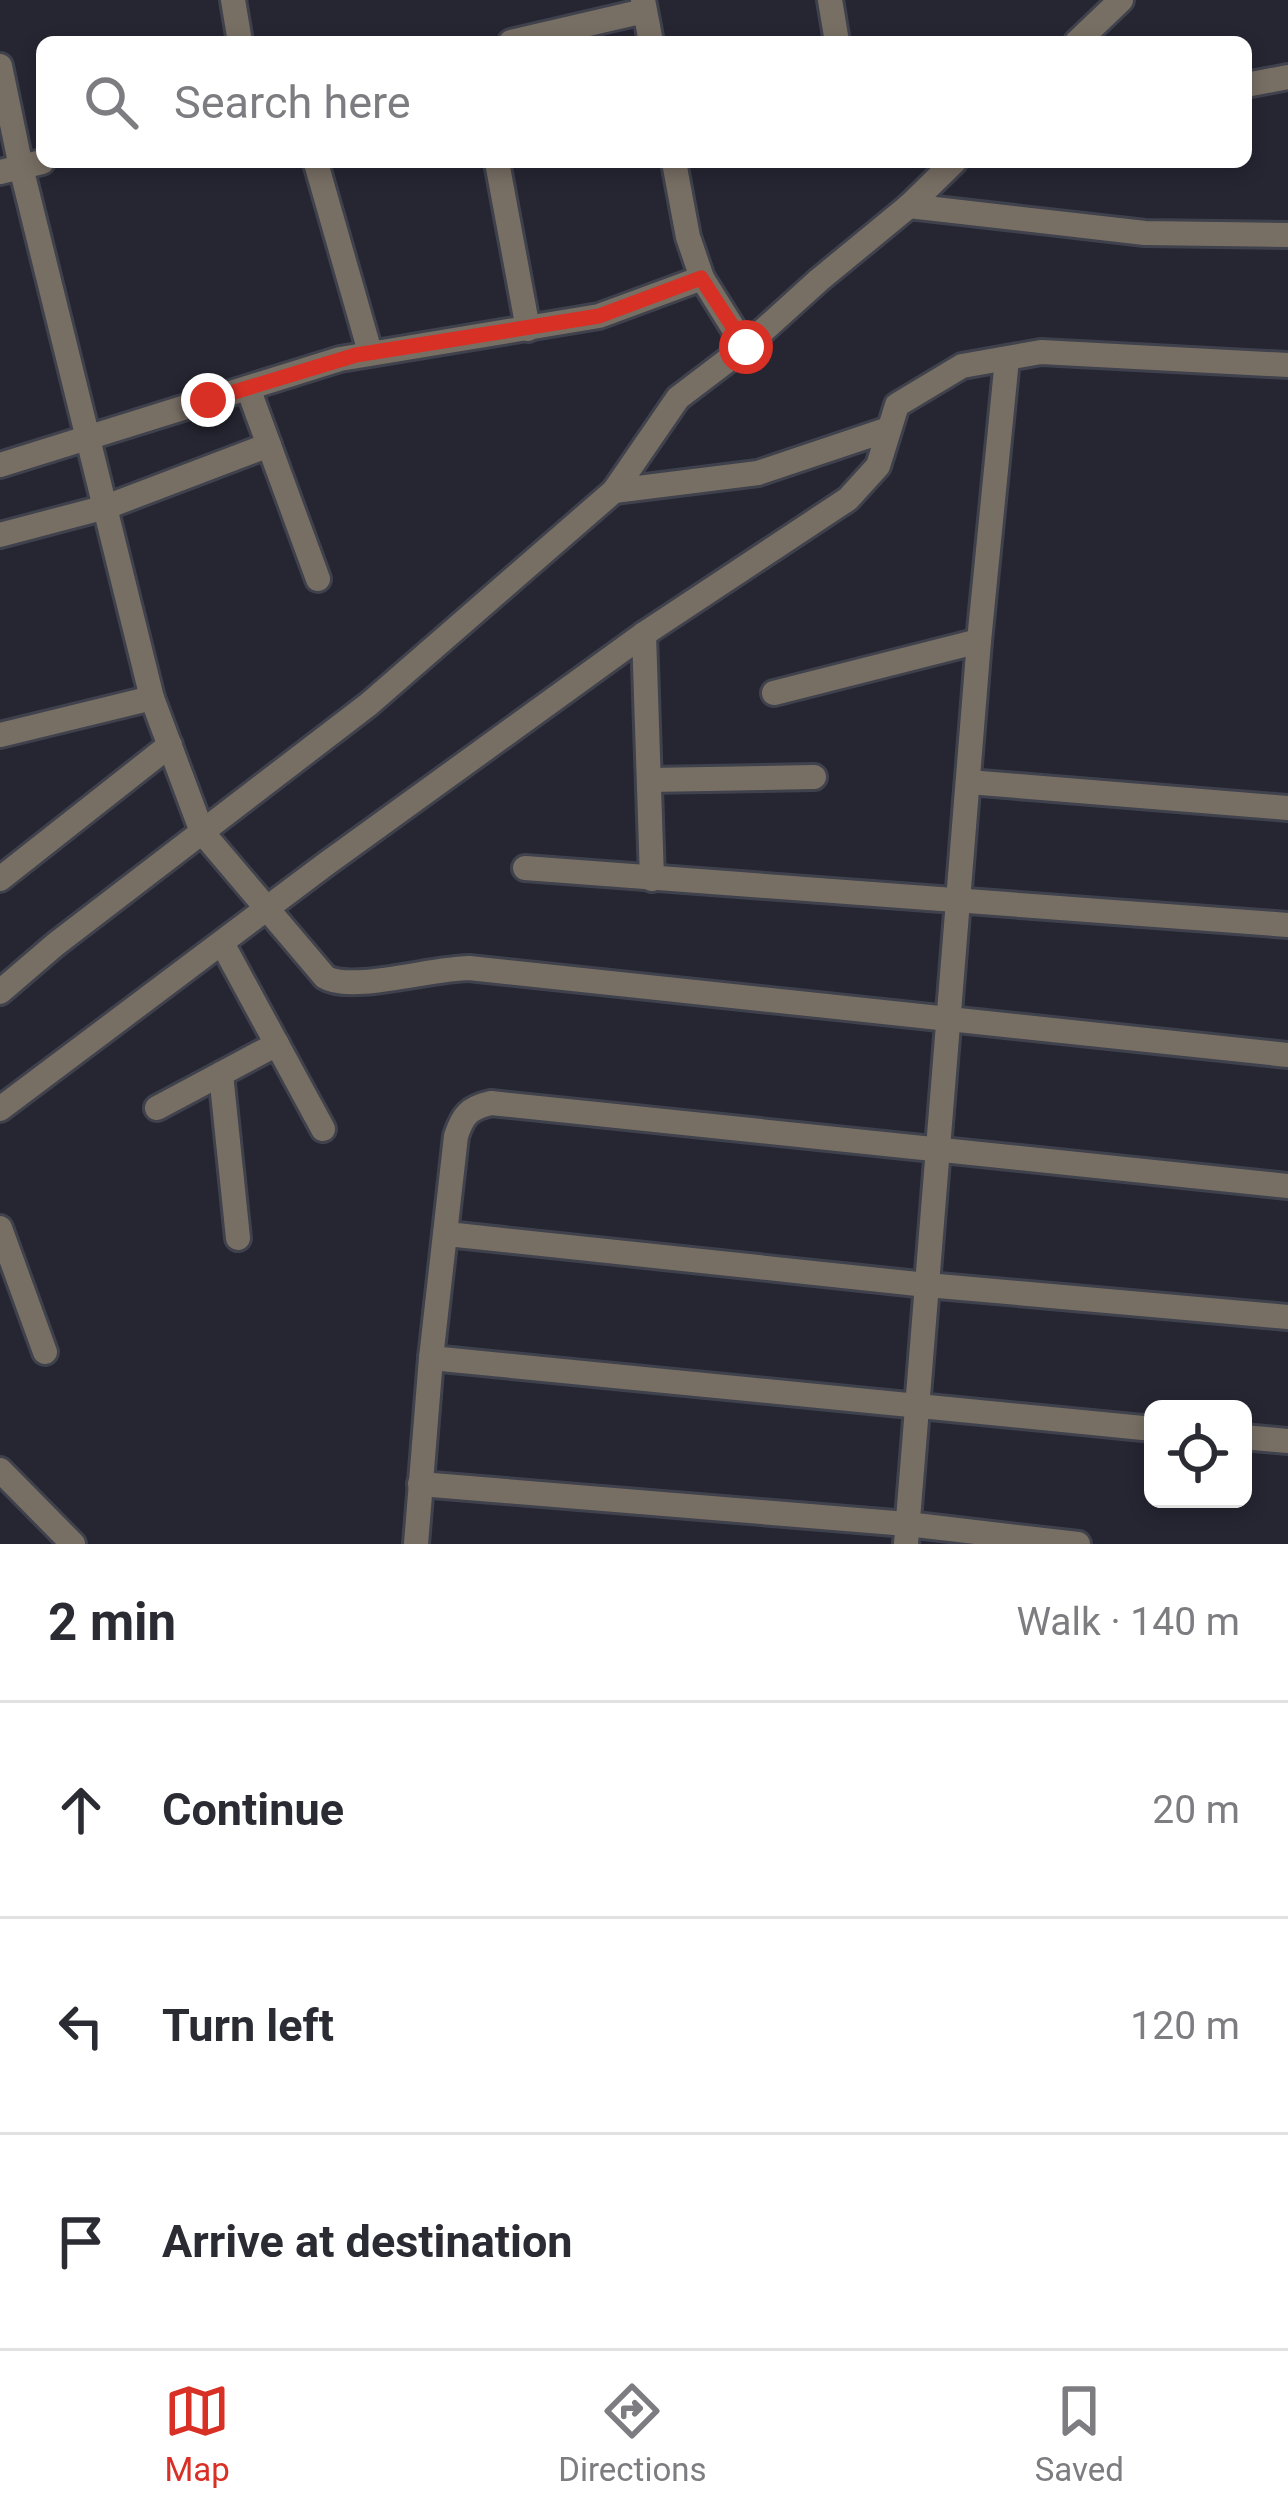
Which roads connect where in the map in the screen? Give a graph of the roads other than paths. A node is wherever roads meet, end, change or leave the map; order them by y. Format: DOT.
graph roads {
  1 [pos="233,0"];
  2 [pos="830,0"];
  3 [pos="1121,0"];
  4 [pos="644,5"];
  5 [pos="239,36"];
  6 [pos="533,36"];
  7 [pos="650,36"];
  8 [pos="836,36"];
  9 [pos="1083,36"];
  10 [pos="0,66"];
  11 [pos="1288,77"];
  12 [pos="1252,84"];
  13 [pos="21,167"];
  14 [pos="317,168"];
  15 [pos="498,168"];
  16 [pos="675,168"];
  17 [pos="945,171"];
  18 [pos="909,206"];
  19 [pos="1288,236"];
  20 [pos="701,278"];
  21 [pos="528,329"];
  22 [pos="746,347"];
  23 [pos="370,352"];
  24 [pos="1007,359"];
  25 [pos="1288,365"];
  26 [pos="248,388"];
  27 [pos="889,429"];
  28 [pos="89,437"];
  29 [pos="269,446"];
  30 [pos="0,465"];
  31 [pos="614,491"];
  32 [pos="106,507"];
  33 [pos="0,535"];
  34 [pos="318,580"];
  35 [pos="644,634"];
  36 [pos="979,641"];
  37 [pos="773,693"];
  38 [pos="152,698"];
  39 [pos="0,735"];
  40 [pos="170,745"];
  41 [pos="814,777"];
  42 [pos="649,780"];
  43 [pos="968,782"];
  44 [pos="1288,808"];
  45 [pos="202,832"];
  46 [pos="525,868"];
  47 [pos="0,879"];
  48 [pos="652,879"];
  49 [pos="958,898"];
  50 [pos="268,909"];
  51 [pos="1288,925"];
  52 [pos="222,943"];
  53 [pos="0,992"];
  54 [pos="949,1018"];
  55 [pos="277,1045"];
  56 [pos="1288,1055"];
  57 [pos="221,1074"];
  58 [pos="157,1108"];
  59 [pos="0,1109"];
  60 [pos="323,1129"];
  61 [pos="938,1149"];
  62 [pos="1288,1186"];
  63 [pos="0,1228"];
  64 [pos="447,1234"];
  65 [pos="238,1238"];
  66 [pos="927,1285"];
  67 [pos="1288,1317"];
  68 [pos="45,1352"];
  69 [pos="430,1358"];
  70 [pos="917,1408"];
  71 [pos="1144,1428"];
  72 [pos="1252,1438"];
  73 [pos="1288,1442"];
  74 [pos="0,1470"];
  75 [pos="420,1484"];
  76 [pos="907,1534"];
  77 [pos="73,1544"];
  78 [pos="416,1544"];
  79 [pos="1078,1544"];
  1 -- 5 [label="street"];
  2 -- 8 [label="street"];
  3 -- 9 [label="street"];
  4 -- 6 [label="street"];
  4 -- 7 [label="street"];
  10 -- 13 [label="street"];
  11 -- 12 [label="street"];
  13 -- 28 [label="street"];
  14 -- 23 [label="street"];
  15 -- 21 [label="street"];
  16 -- 20 [label="street"];
  17 -- 18 [label="street"];
  18 -- 19 [label="street"];
  18 -- 22 [label="street"];
  20 -- 21 [label="street"];
  20 -- 22 [label="street"];
  21 -- 23 [label="street"];
  22 -- 31 [label="street"];
  23 -- 26 [label="street"];
  24 -- 25 [label="street"];
  24 -- 27 [label="street"];
  24 -- 36 [label="street"];
  26 -- 28 [label="street"];
  26 -- 29 [label="street"];
  27 -- 31 [label="street"];
  27 -- 35 [label="street"];
  28 -- 30 [label="street"];
  28 -- 32 [label="street"];
  29 -- 32 [label="street"];
  29 -- 34 [label="street"];
  31 -- 45 [label="street"];
  32 -- 33 [label="street"];
  32 -- 38 [label="street"];
  35 -- 42 [label="street"];
  35 -- 50 [label="street"];
  36 -- 37 [label="street"];
  36 -- 43 [label="street"];
  38 -- 39 [label="street"];
  38 -- 40 [label="street"];
  40 -- 45 [label="street"];
  40 -- 47 [label="street"];
  41 -- 42 [label="street"];
  42 -- 48 [label="street"];
  43 -- 44 [label="street"];
  43 -- 49 [label="street"];
  45 -- 50 [label="street"];
  45 -- 53 [label="street"];
  46 -- 48 [label="street"];
  48 -- 49 [label="street"];
  49 -- 51 [label="street"];
  49 -- 54 [label="street"];
  50 -- 52 [label="street"];
  50 -- 54 [label="street"];
  52 -- 55 [label="street"];
  52 -- 59 [label="street"];
  54 -- 56 [label="street"];
  54 -- 61 [label="street"];
  55 -- 57 [label="street"];
  55 -- 60 [label="street"];
  57 -- 58 [label="street"];
  57 -- 65 [label="street"];
  61 -- 62 [label="street"];
  61 -- 64 [label="street"];
  61 -- 66 [label="street"];
  63 -- 68 [label="street"];
  64 -- 66 [label="street"];
  64 -- 69 [label="street"];
  66 -- 67 [label="street"];
  66 -- 70 [label="street"];
  69 -- 70 [label="street"];
  69 -- 75 [label="street"];
  70 -- 71 [label="street"];
  70 -- 76 [label="street"];
  72 -- 73 [label="street"];
  74 -- 77 [label="street"];
  75 -- 76 [label="street"];
  75 -- 78 [label="street"];
  76 -- 79 [label="street"];
}
